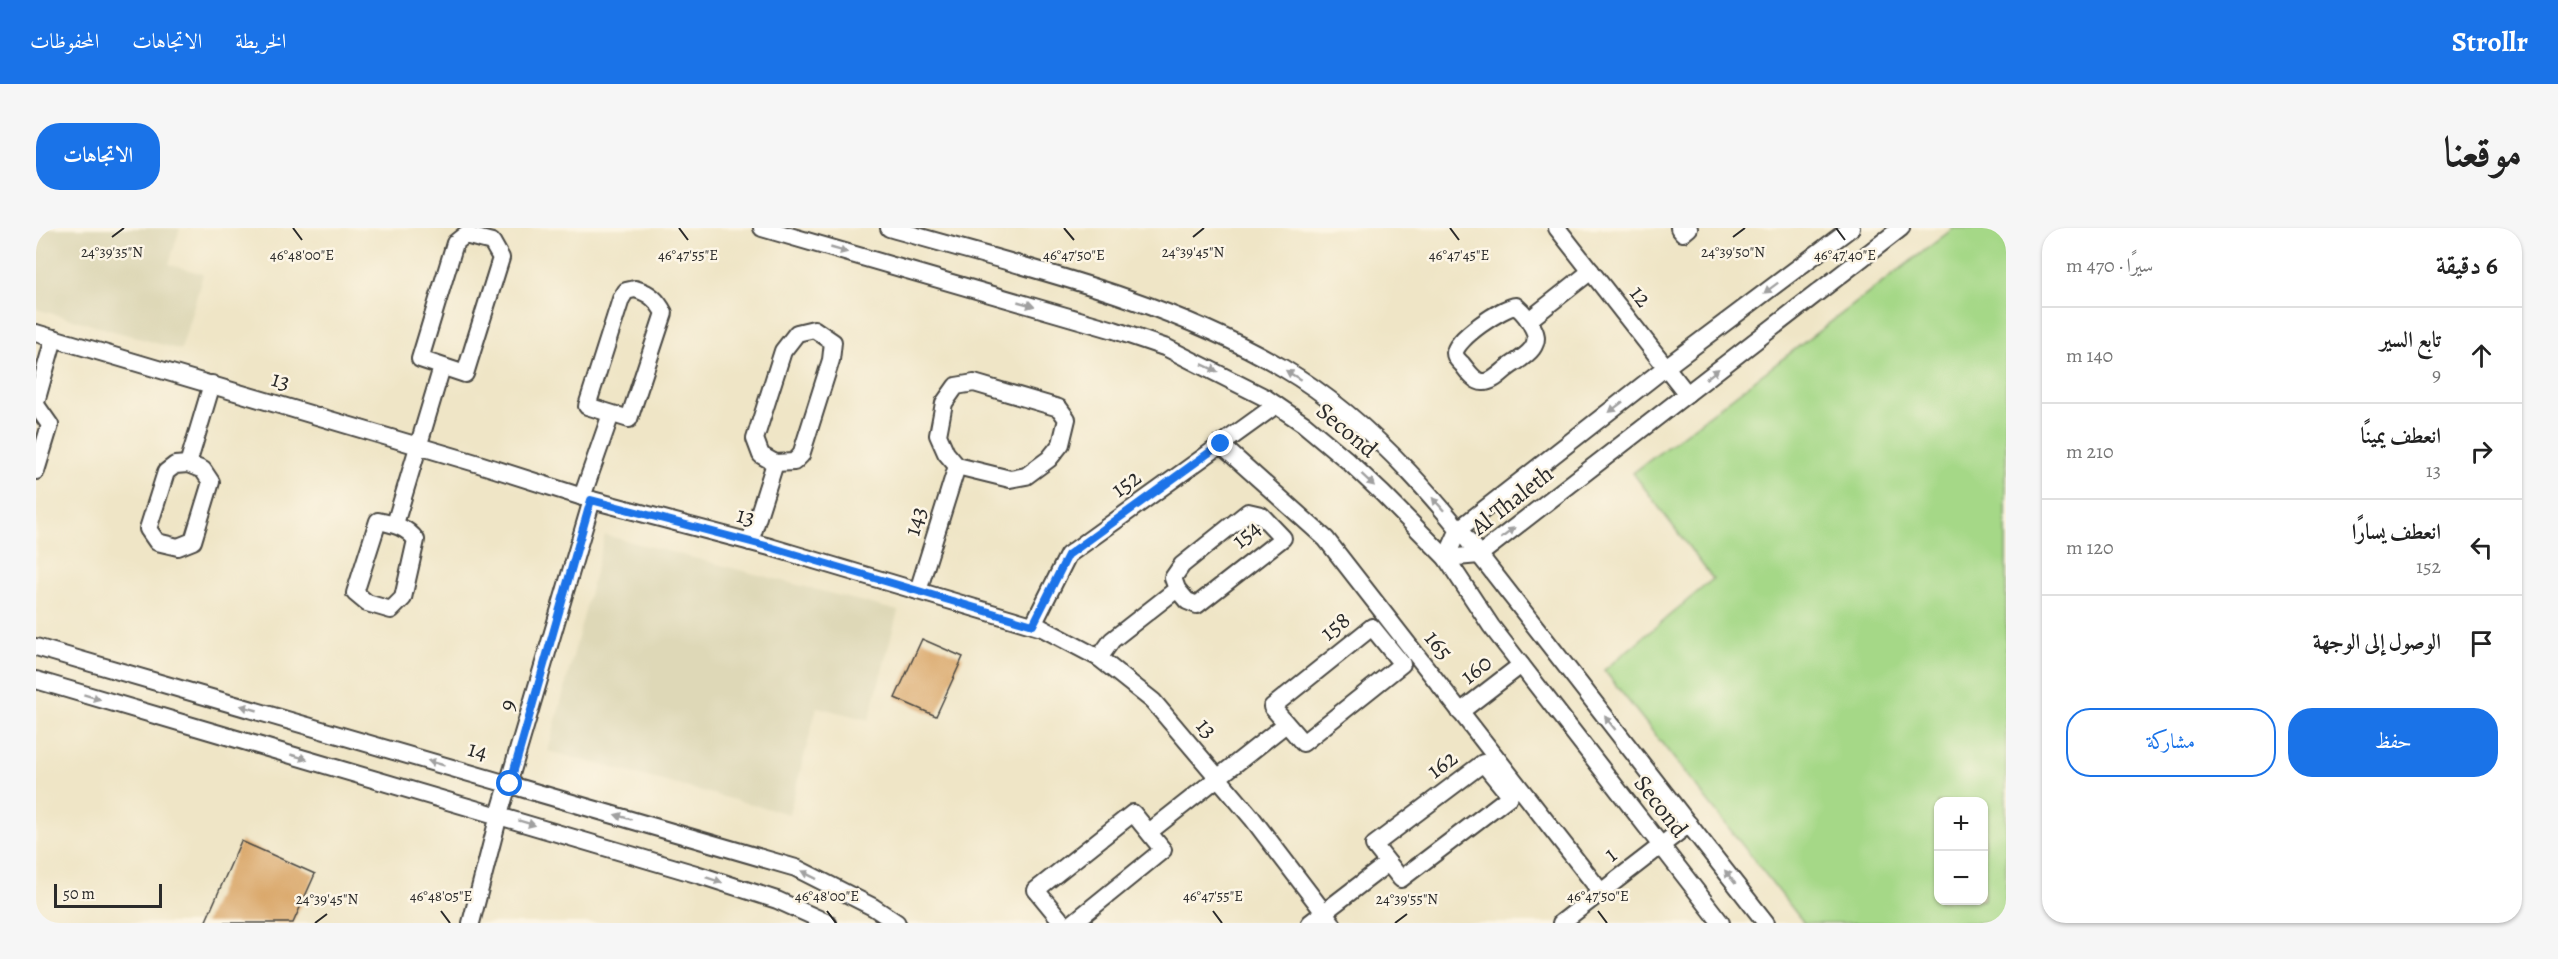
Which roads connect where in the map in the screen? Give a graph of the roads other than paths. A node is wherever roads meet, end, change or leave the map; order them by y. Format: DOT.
graph roads {
  1 [pos="762,228"];
  2 [pos="889,228"];
  3 [pos="1557,228"];
  4 [pos="1679,228"];
  5 [pos="1689,228"];
  6 [pos="1851,228"];
  7 [pos="1901,228"];
  8 [pos="1591,271"];
  9 [pos="1529,320"];
  10 [pos="36,333"];
  11 [pos="54,338"];
  12 [pos="442,367"];
  13 [pos="1666,367"];
  14 [pos="212,384"];
  15 [pos="1687,394"];
  16 [pos="36,403"];
  17 [pos="1276,405"];
  18 [pos="611,414"];
  19 [pos="1221,444"];
  20 [pos="418,446"];
  21 [pos="775,463"];
  22 [pos="188,464"];
  23 [pos="957,466"];
  24 [pos="36,471"];
  25 [pos="587,498"];
  26 [pos="395,524"];
  27 [pos="1459,530"];
  28 [pos="750,542"];
  29 [pos="1479,555"];
  30 [pos="1446,558"];
  31 [pos="1177,589"];
  32 [pos="918,591"];
  33 [pos="1033,625"];
  34 [pos="36,647"];
  35 [pos="1099,658"];
  36 [pos="1521,665"];
  37 [pos="36,680"];
  38 [pos="1460,712"];
  39 [pos="1286,724"];
  40 [pos="1217,777"];
  41 [pos="510,784"];
  42 [pos="499,815"];
  43 [pos="1689,824"];
  44 [pos="1149,832"];
  45 [pos="1661,845"];
  46 [pos="1388,863"];
  47 [pos="1601,892"];
  48 [pos="1328,918"];
  49 [pos="1571,920"];
  50 [pos="471,923"];
  51 [pos="828,923"];
  52 [pos="897,923"];
  53 [pos="1063,923"];
  54 [pos="1073,923"];
  55 [pos="1310,923"];
  56 [pos="1721,923"];
  57 [pos="1766,923"];
  1 -- 17 [label="street, Second, one-way"];
  27 -- 2 [label="street, Second, one-way"];
  3 -- 8 [label="street, 12"];
  4 -- 5 [label="street"];
  6 -- 13 [label="street, Al Thaleth, one-way"];
  15 -- 7 [label="street, Al Thaleth, one-way"];
  8 -- 9 [label="street"];
  8 -- 13 [label="street, 12"];
  9 -- 9 [label="street"];
  10 -- 11 [label="street, 13"];
  11 -- 14 [label="street, 13"];
  11 -- 16 [label="street"];
  12 -- 12 [label="street"];
  12 -- 20 [label="street"];
  13 -- 15 [label="street, 12"];
  13 -- 27 [label="street, Al Thaleth, one-way"];
  14 -- 20 [label="street, 13"];
  14 -- 22 [label="street"];
  29 -- 15 [label="street, Al Thaleth, one-way"];
  16 -- 24 [label="street"];
  17 -- 19 [label="street, 152"];
  17 -- 30 [label="street, Second, one-way"];
  18 -- 18 [label="street"];
  18 -- 25 [label="street, 9"];
  19 -- 33 [label="street, 152"];
  19 -- 38 [label="street, 165"];
  20 -- 25 [label="street, 13"];
  20 -- 26 [label="street"];
  21 -- 21 [label="street"];
  21 -- 28 [label="street"];
  22 -- 22 [label="street"];
  23 -- 23 [label="street"];
  23 -- 32 [label="street, 143"];
  25 -- 28 [label="street, 13"];
  25 -- 41 [label="street, 9"];
  26 -- 26 [label="street"];
  27 -- 29 [label="street, Second"];
  27 -- 30 [label="street, Al Thaleth"];
  28 -- 32 [label="street, 13"];
  29 -- 30 [label="street, Al Thaleth"];
  43 -- 29 [label="street, Second, one-way"];
  30 -- 36 [label="street, Second"];
  31 -- 31 [label="street, 154"];
  31 -- 35 [label="street"];
  32 -- 33 [label="street, 13"];
  33 -- 35 [label="street, 13"];
  41 -- 34 [label="street, 14, one-way"];
  35 -- 40 [label="street, 13"];
  36 -- 38 [label="street, 160"];
  36 -- 45 [label="street, Second"];
  37 -- 42 [label="street, one-way"];
  38 -- 47 [label="street, 165"];
  39 -- 39 [label="street, 158"];
  39 -- 40 [label="street"];
  40 -- 44 [label="street"];
  40 -- 48 [label="street, 13"];
  41 -- 42 [label="street, 9"];
  52 -- 41 [label="street, 14, one-way"];
  42 -- 50 [label="street, 9"];
  42 -- 51 [label="street, one-way"];
  43 -- 45 [label="street, 1"];
  57 -- 43 [label="street, Second, one-way"];
  44 -- 53 [label="street"];
  44 -- 54 [label="street"];
  45 -- 47 [label="street, 1"];
  45 -- 56 [label="street, Second"];
  46 -- 46 [label="street, 162"];
  46 -- 48 [label="street"];
  47 -- 49 [label="street, 1"];
  48 -- 55 [label="street"];
}
